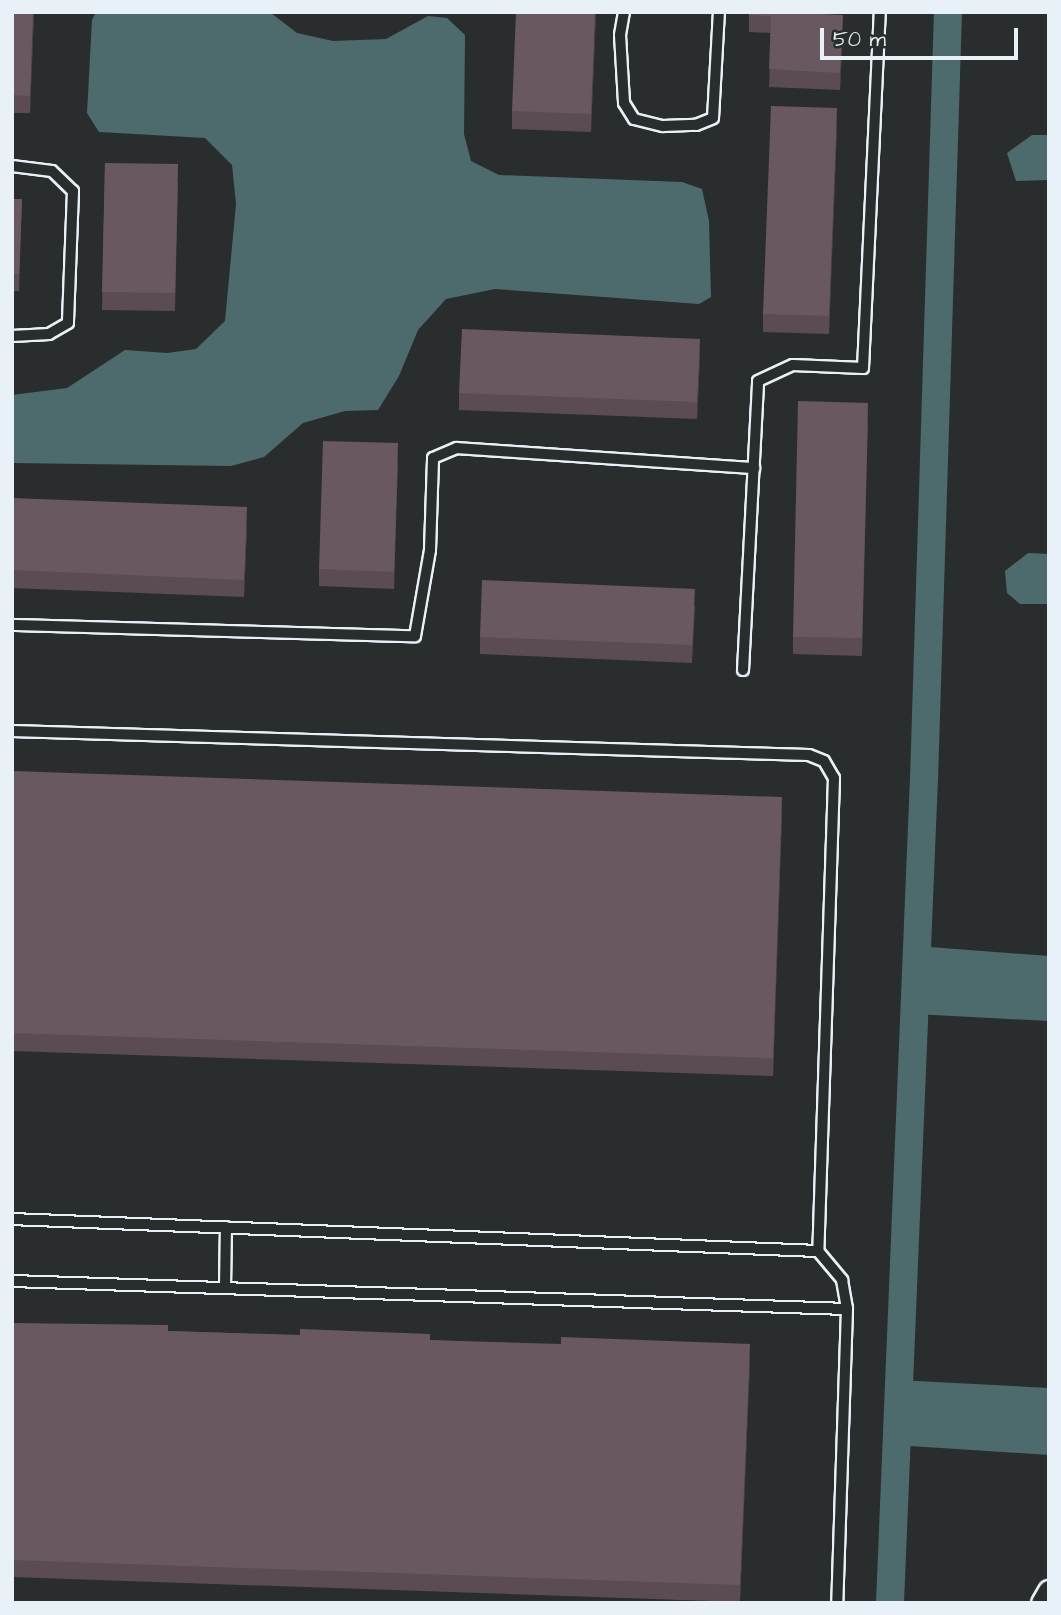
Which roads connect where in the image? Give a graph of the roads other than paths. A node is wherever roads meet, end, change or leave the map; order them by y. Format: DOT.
graph roads {
  1 [pos="624,12"];
  2 [pos="719,12"];
  3 [pos="880,12"];
  4 [pos="12,166"];
  5 [pos="12,336"];
  6 [pos="754,468"];
  7 [pos="12,625"];
  8 [pos="743,670"];
  9 [pos="12,731"];
  10 [pos="12,1219"];
  11 [pos="226,1227"];
  12 [pos="818,1251"];
  13 [pos="12,1281"];
  14 [pos="225,1288"];
  15 [pos="847,1309"];
  16 [pos="1049,1591"];
  17 [pos="837,1603"];
  18 [pos="1042,1603"];
  1 -- 2 [label="lane"];
  3 -- 6 [label="lane"];
  4 -- 5 [label="lane"];
  6 -- 7 [label="lane"];
  6 -- 8 [label="lane"];
  9 -- 12 [label="lane"];
  10 -- 11 [label="lane"];
  11 -- 12 [label="lane"];
  11 -- 14 [label="lane"];
  12 -- 15 [label="lane"];
  13 -- 14 [label="lane"];
  14 -- 15 [label="lane"];
  15 -- 17 [label="lane"];
  16 -- 18 [label="street"];
}
